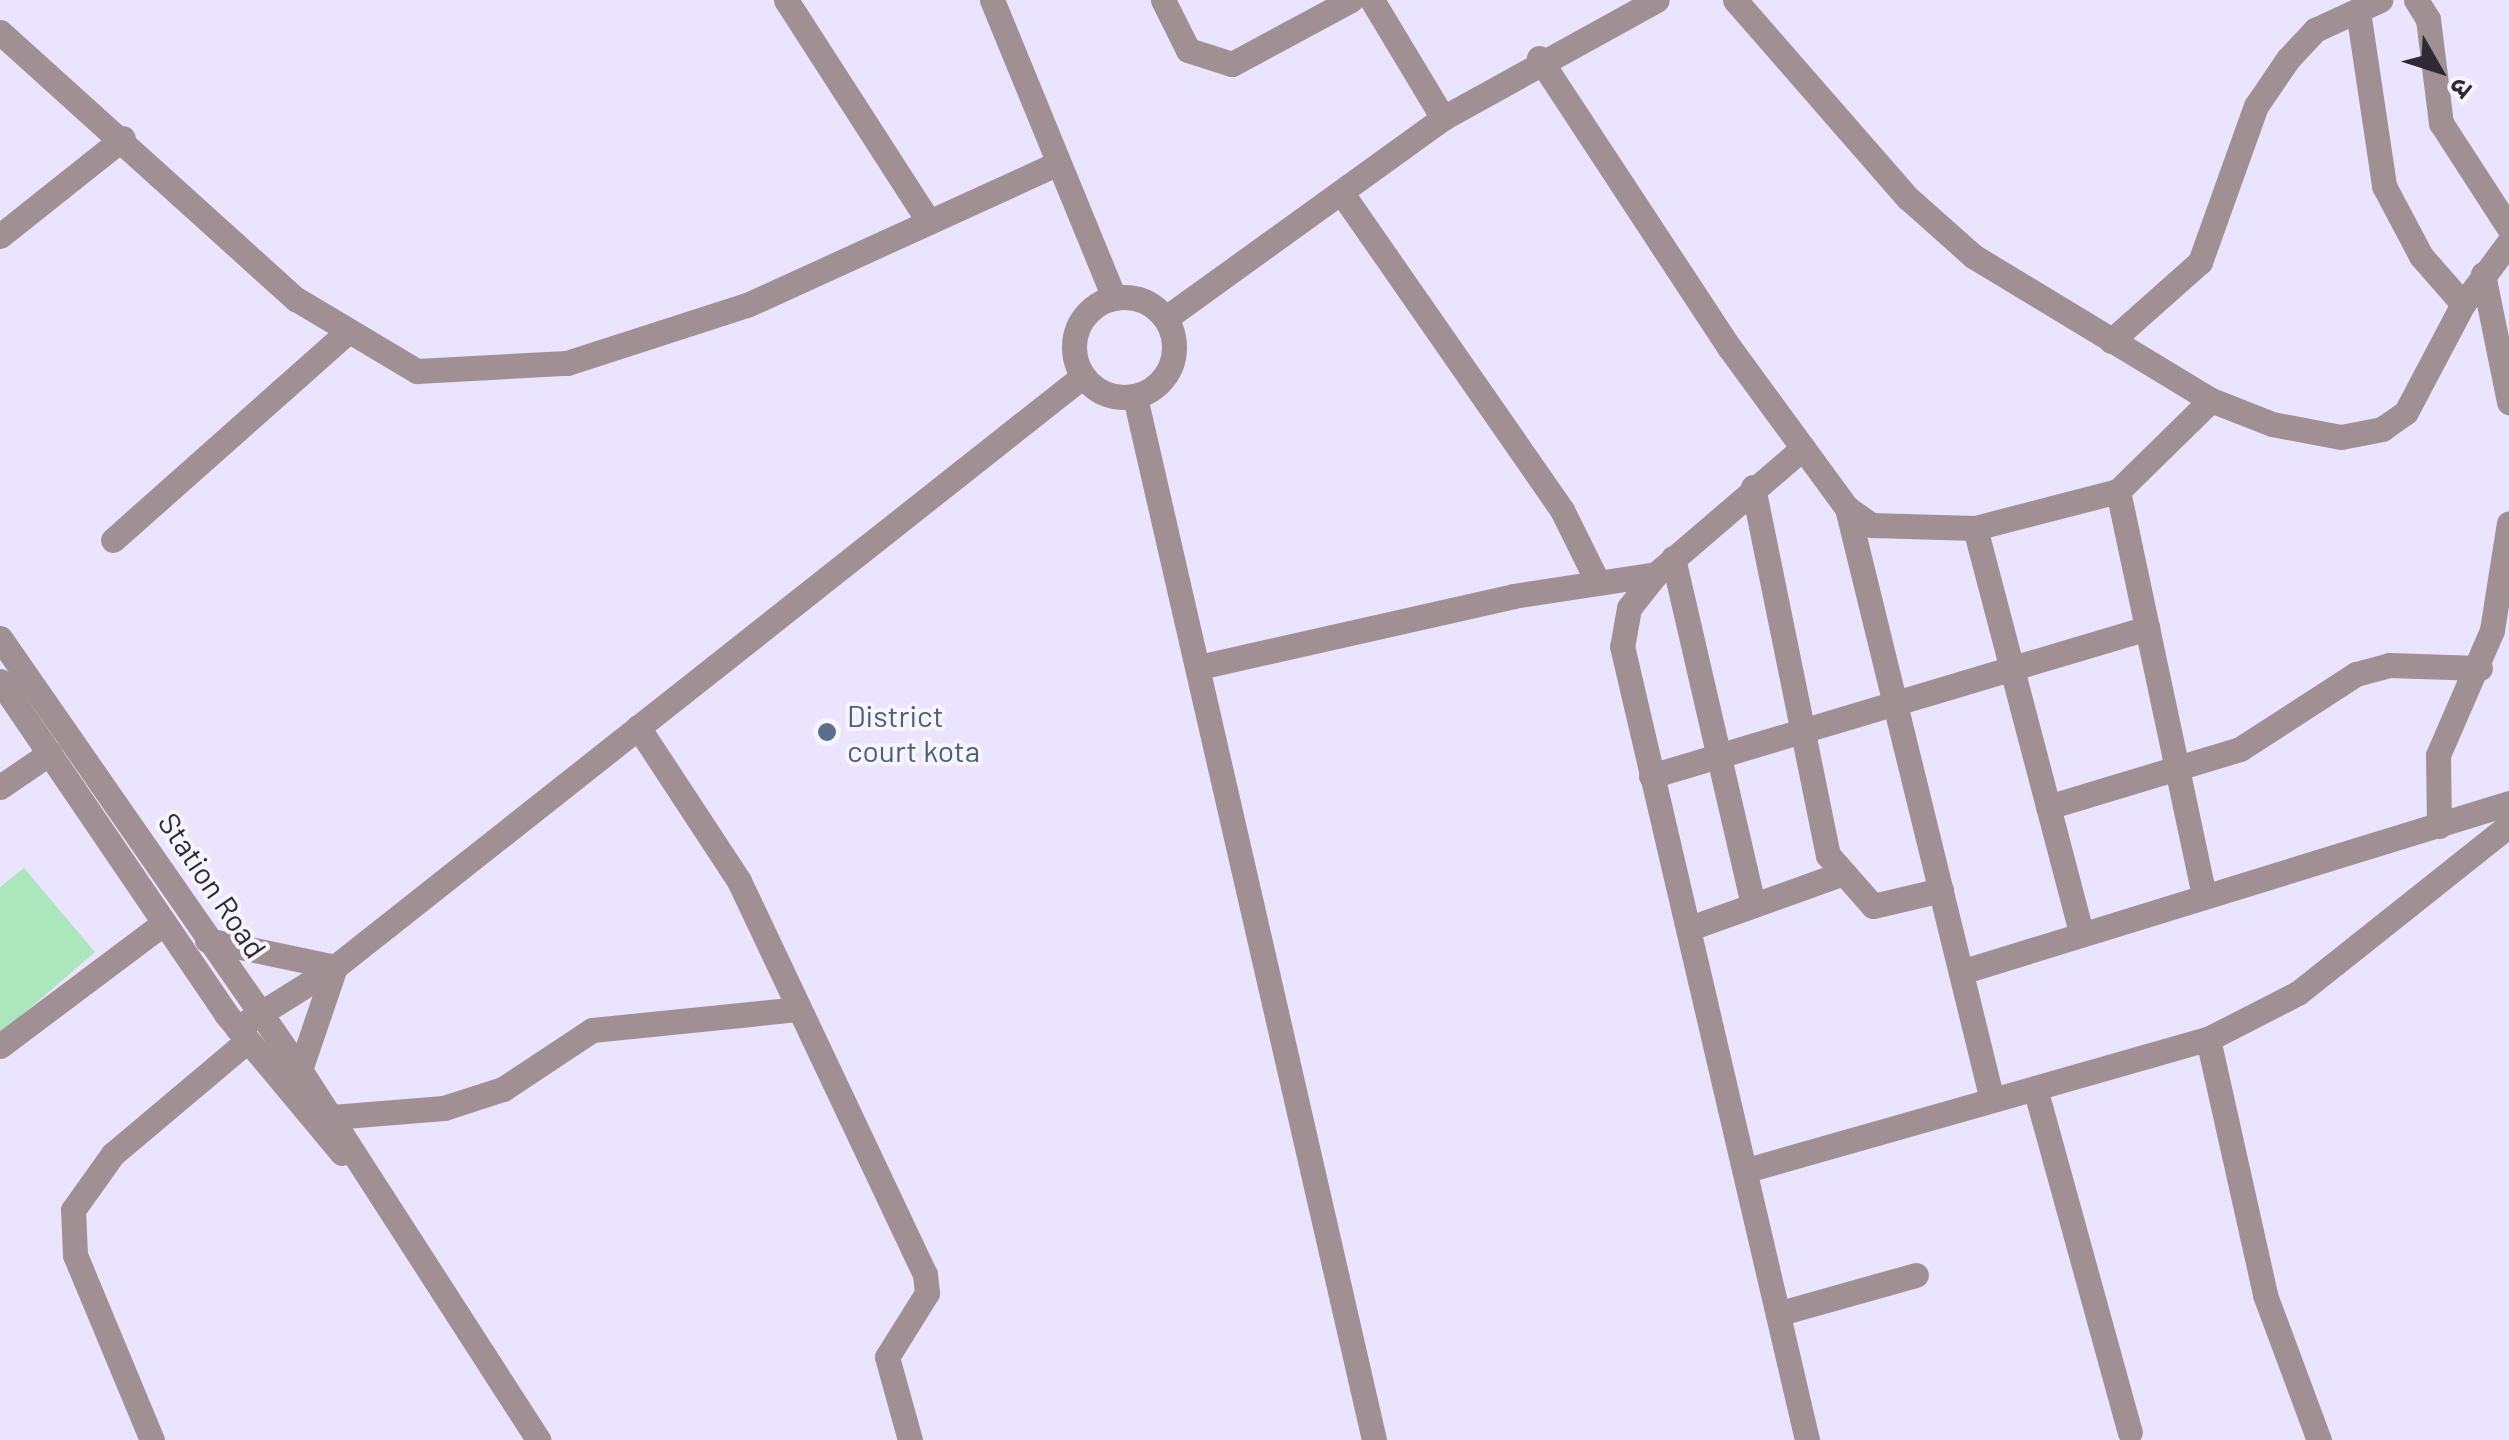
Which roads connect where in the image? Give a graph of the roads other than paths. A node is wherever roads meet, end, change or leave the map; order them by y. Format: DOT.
graph roads {
  1 [pos="786,0"];
  2 [pos="992,0"];
  3 [pos="1163,0"];
  4 [pos="1351,0"];
  5 [pos="1372,0"];
  6 [pos="1657,0"];
  7 [pos="1735,0"];
  8 [pos="2416,0"];
  9 [pos="2369,5"];
  10 [pos="0,32"];
  11 [pos="1539,58"];
  12 [pos="1443,118"];
  13 [pos="123,138"];
  14 [pos="1054,165"];
  15 [pos="1341,192"];
  16 [pos="929,222"];
  17 [pos="2509,228"];
  18 [pos="0,236"];
  19 [pos="2509,242"];
  20 [pos="2483,274"];
  21 [pos="1114,298"];
  22 [pos="2464,304"];
  23 [pos="1166,318"];
  24 [pos="346,333"];
  25 [pos="2111,341"];
  26 [pos="1083,376"];
  27 [pos="1135,397"];
  28 [pos="2211,400"];
  29 [pos="2509,402"];
  30 [pos="1803,448"];
  31 [pos="1753,487"];
  32 [pos="2118,491"];
  33 [pos="1847,508"];
  34 [pos="2509,524"];
  35 [pos="1975,528"];
  36 [pos="113,540"];
  37 [pos="1665,566"];
  38 [pos="1598,583"];
  39 [pos="2147,628"];
  40 [pos="0,638"];
  41 [pos="2009,666"];
  42 [pos="1199,667"];
  43 [pos="2480,668"];
  44 [pos="0,681"];
  45 [pos="1895,704"];
  46 [pos="638,727"];
  47 [pos="1804,730"];
  48 [pos="50,752"];
  49 [pos="1720,758"];
  50 [pos="2178,772"];
  51 [pos="1651,776"];
  52 [pos="0,787"];
  53 [pos="2509,803"];
  54 [pos="2048,807"];
  55 [pos="2439,826"];
  56 [pos="2509,826"];
  57 [pos="1838,875"];
  58 [pos="1941,890"];
  59 [pos="2204,894"];
  60 [pos="1754,905"];
  61 [pos="164,922"];
  62 [pos="1690,928"];
  63 [pos="2081,932"];
  64 [pos="206,940"];
  65 [pos="335,966"];
  66 [pos="1960,972"];
  67 [pos="797,1009"];
  68 [pos="261,1013"];
  69 [pos="242,1034"];
  70 [pos="2208,1039"];
  71 [pos="0,1046"];
  72 [pos="300,1070"];
  73 [pos="2035,1088"];
  74 [pos="1992,1100"];
  75 [pos="332,1118"];
  76 [pos="1748,1170"];
  77 [pos="364,1174"];
  78 [pos="1916,1275"];
  79 [pos="1784,1312"];
  80 [pos="2130,1432"];
  81 [pos="152,1440"];
  82 [pos="538,1440"];
  83 [pos="910,1440"];
  84 [pos="1374,1440"];
  85 [pos="1808,1440"];
  86 [pos="2319,1440"];
  1 -- 16 [label="street"];
  2 -- 14 [label="street"];
  3 -- 4 [label="street"];
  5 -- 12 [label="street"];
  6 -- 11 [label="street"];
  7 -- 25 [label="street"];
  8 -- 17 [label="street"];
  9 -- 22 [label="street"];
  9 -- 25 [label="street"];
  10 -- 13 [label="street"];
  11 -- 12 [label="street"];
  11 -- 30 [label="street"];
  12 -- 15 [label="street"];
  13 -- 18 [label="street"];
  13 -- 24 [label="street"];
  14 -- 16 [label="street"];
  14 -- 21 [label="street"];
  15 -- 23 [label="street"];
  15 -- 38 [label="street"];
  16 -- 24 [label="street"];
  19 -- 20 [label="street"];
  20 -- 22 [label="street"];
  20 -- 29 [label="street"];
  21 -- 23 [label="street"];
  21 -- 26 [label="street"];
  22 -- 28 [label="street"];
  23 -- 27 [label="street"];
  24 -- 36 [label="street"];
  25 -- 28 [label="street"];
  26 -- 27 [label="street"];
  26 -- 46 [label="street"];
  27 -- 42 [label="street"];
  28 -- 32 [label="street"];
  30 -- 31 [label="street"];
  30 -- 33 [label="street"];
  31 -- 37 [label="street"];
  31 -- 47 [label="street"];
  32 -- 35 [label="street"];
  32 -- 39 [label="street"];
  33 -- 35 [label="street"];
  33 -- 45 [label="street"];
  34 -- 43 [label="street"];
  35 -- 41 [label="street"];
  37 -- 38 [label="street"];
  37 -- 49 [label="street"];
  37 -- 51 [label="street"];
  38 -- 42 [label="street"];
  39 -- 41 [label="street"];
  39 -- 50 [label="street"];
  40 -- 64 [label="street, Station Road"];
  41 -- 45 [label="street"];
  41 -- 54 [label="street"];
  42 -- 84 [label="street"];
  43 -- 50 [label="street"];
  43 -- 55 [label="street"];
  44 -- 48 [label="street, Station Road"];
  45 -- 47 [label="street"];
  45 -- 58 [label="street"];
  46 -- 65 [label="street"];
  46 -- 67 [label="street"];
  47 -- 49 [label="street"];
  47 -- 57 [label="street"];
  48 -- 52 [label="street"];
  48 -- 61 [label="street, Station Road"];
  49 -- 51 [label="street"];
  49 -- 60 [label="street"];
  50 -- 54 [label="street"];
  50 -- 59 [label="street"];
  51 -- 62 [label="street"];
  53 -- 55 [label="street"];
  54 -- 63 [label="street"];
  55 -- 59 [label="street"];
  56 -- 70 [label="street"];
  57 -- 58 [label="street"];
  57 -- 60 [label="street"];
  58 -- 66 [label="street"];
  59 -- 63 [label="street"];
  60 -- 62 [label="street"];
  61 -- 69 [label="street, Station Road"];
  61 -- 71 [label="street"];
  62 -- 76 [label="street"];
  63 -- 66 [label="street"];
  64 -- 65 [label="street"];
  64 -- 68 [label="street, Station Road"];
  65 -- 68 [label="street"];
  65 -- 72 [label="street"];
  66 -- 74 [label="street"];
  67 -- 75 [label="street"];
  67 -- 83 [label="street"];
  68 -- 69 [label="street"];
  68 -- 72 [label="street, Station Road"];
  69 -- 77 [label="street, Station Road"];
  69 -- 81 [label="street"];
  70 -- 73 [label="street"];
  70 -- 86 [label="street"];
  72 -- 75 [label="street, Station Road"];
  73 -- 74 [label="street"];
  73 -- 80 [label="street"];
  74 -- 76 [label="street"];
  75 -- 77 [label="street, Station Road"];
  76 -- 79 [label="street"];
  77 -- 82 [label="street, Station Road"];
  78 -- 79 [label="street"];
  79 -- 85 [label="street"];
}
